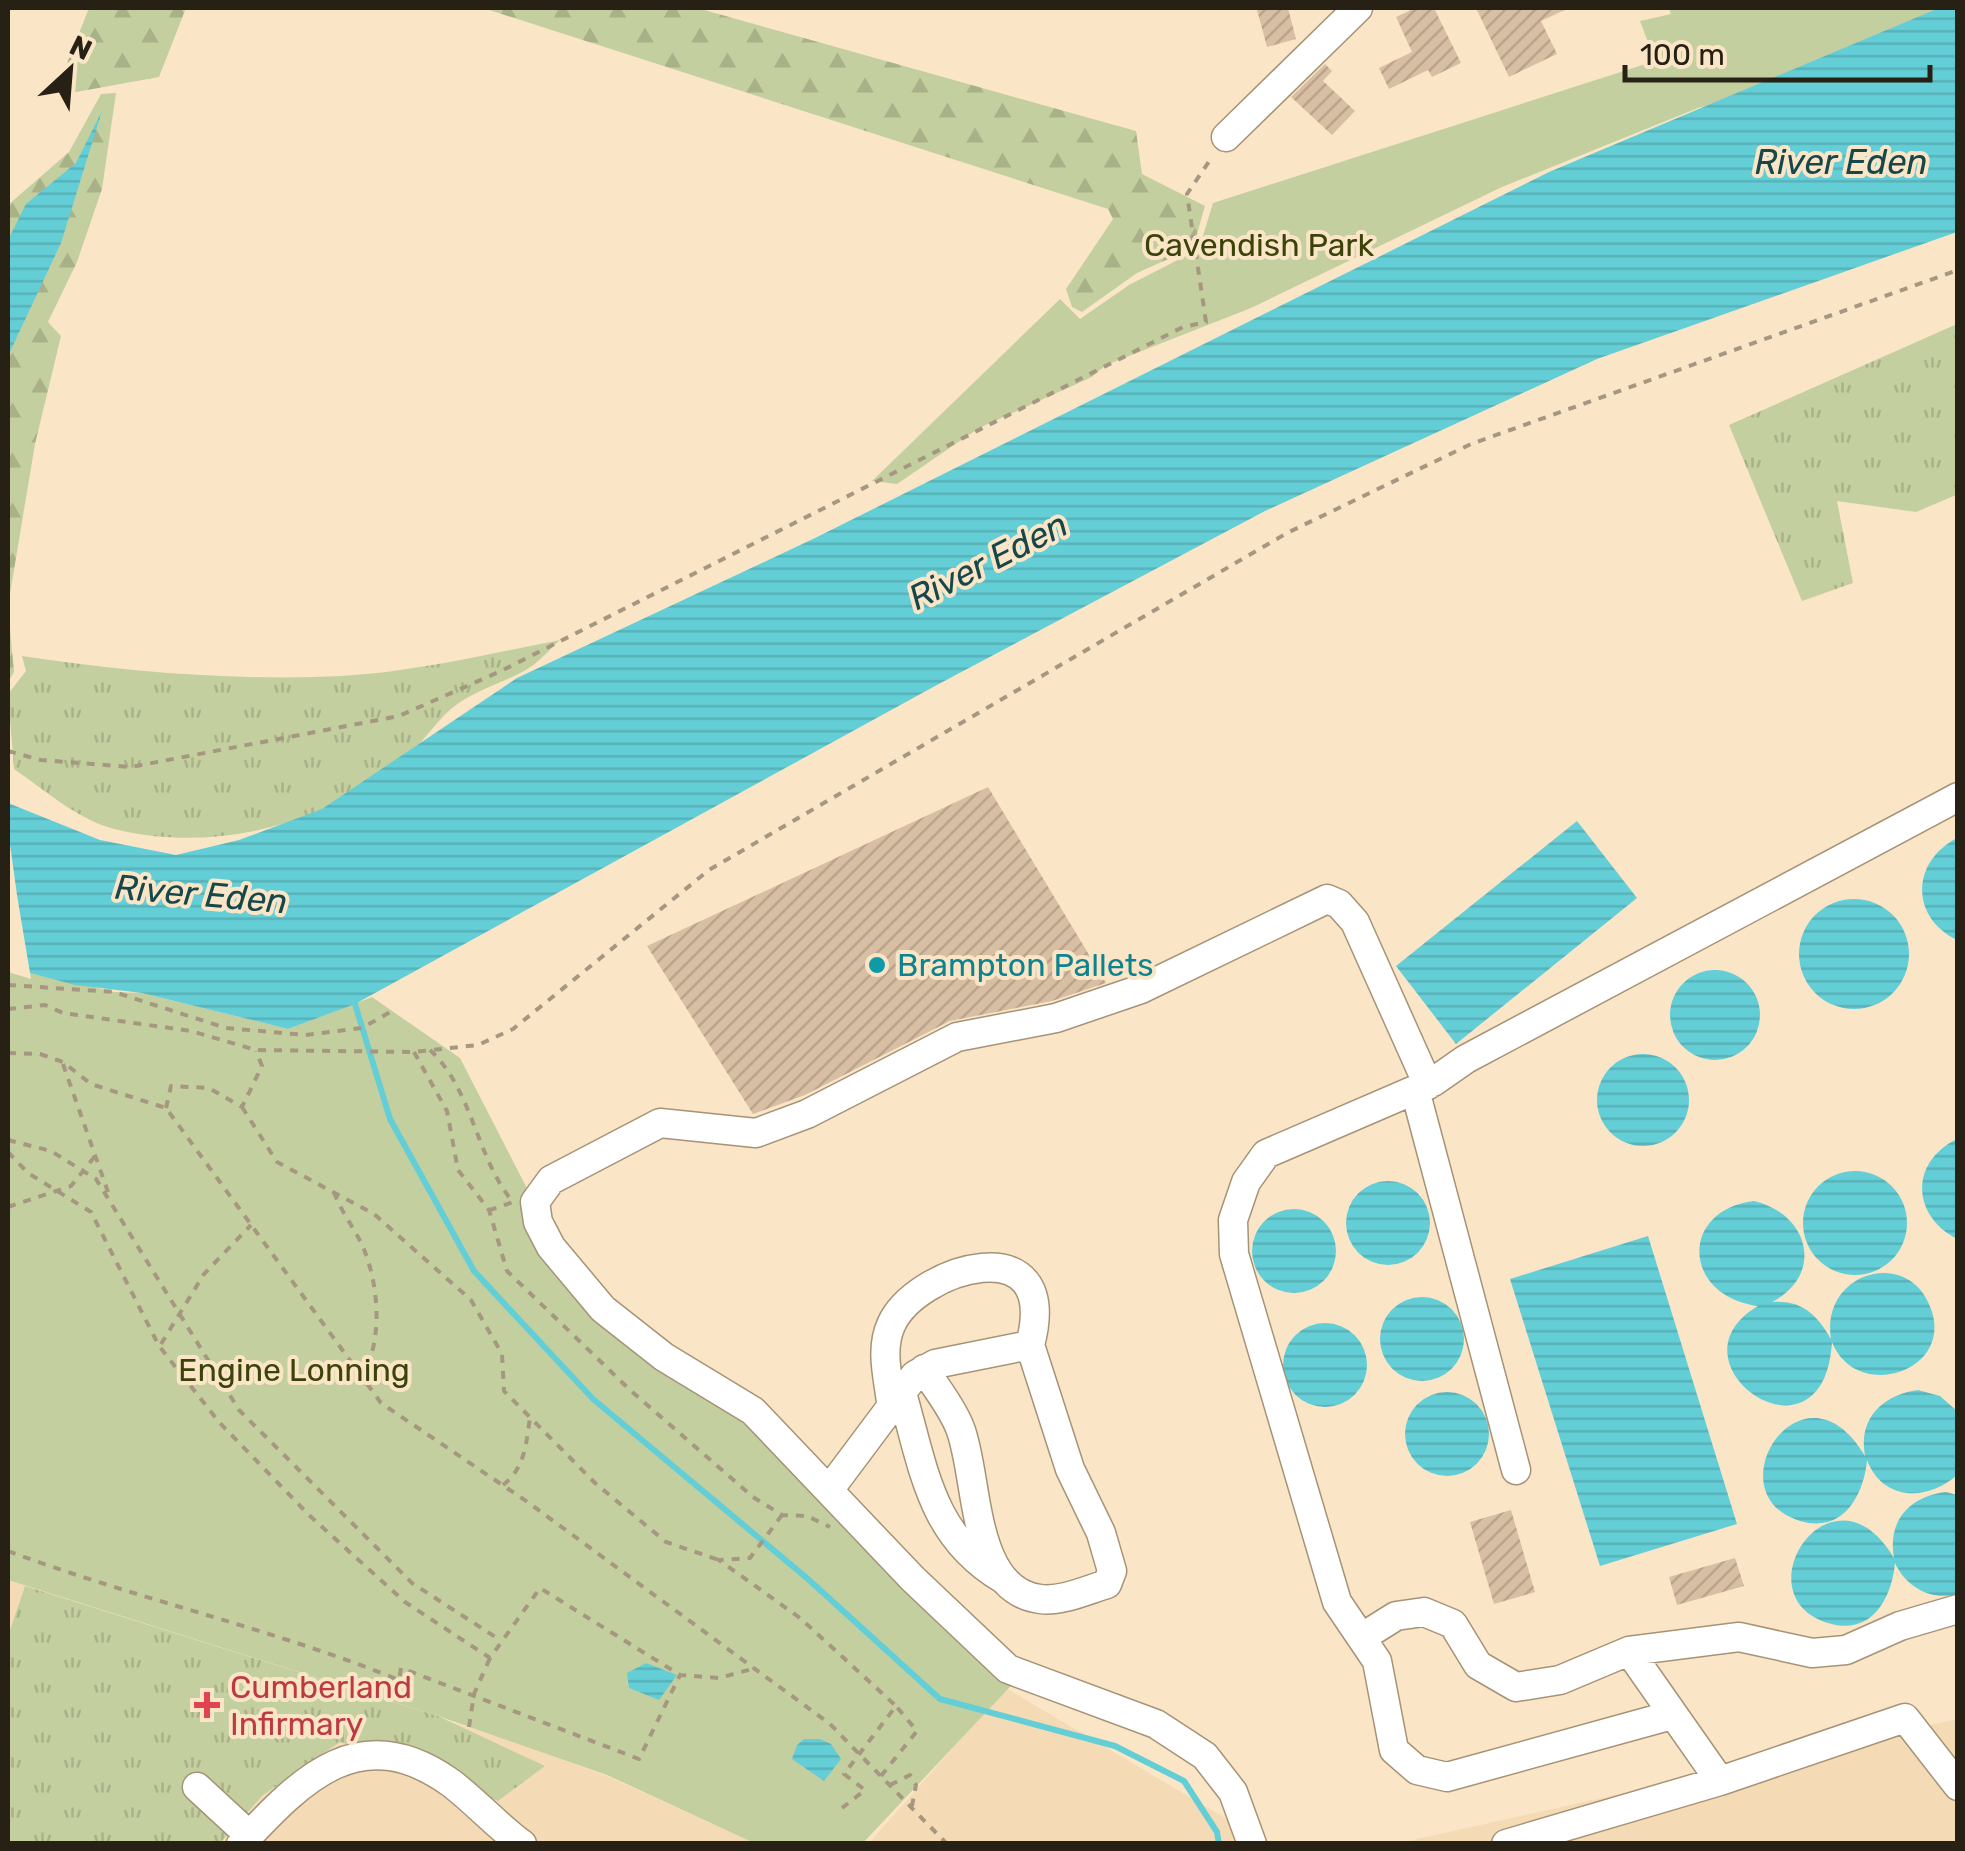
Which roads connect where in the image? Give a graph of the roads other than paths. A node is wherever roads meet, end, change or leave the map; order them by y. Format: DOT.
graph roads {
  1 [pos="1358,8"];
  2 [pos="1226,137"];
  3 [pos="1958,796"];
  4 [pos="1421,1087"];
  5 [pos="1030,1345"];
  6 [pos="924,1369"];
  7 [pos="896,1396"];
  8 [pos="1516,1470"];
  9 [pos="829,1490"];
  10 [pos="1010,1583"];
  11 [pos="1958,1609"];
  12 [pos="1364,1636"];
  13 [pos="1629,1651"];
  14 [pos="1672,1715"];
  15 [pos="1720,1781"];
  16 [pos="1958,1786"];
  17 [pos="196,1787"];
  18 [pos="245,1839"];
  19 [pos="522,1844"];
  20 [pos="1252,1844"];
  21 [pos="1506,1844"];
  1 -- 2 [label="street"];
  3 -- 4 [label="street"];
  4 -- 8 [label="street"];
  4 -- 9 [label="street"];
  4 -- 12 [label="street"];
  5 -- 6 [label="street"];
  5 -- 7 [label="street"];
  5 -- 10 [label="street"];
  6 -- 7 [label="street"];
  6 -- 10 [label="street"];
  7 -- 9 [label="street"];
  7 -- 10 [label="street"];
  9 -- 20 [label="street"];
  11 -- 13 [label="street"];
  12 -- 13 [label="street"];
  12 -- 14 [label="street"];
  13 -- 14 [label="street"];
  14 -- 15 [label="street"];
  15 -- 16 [label="street"];
  15 -- 21 [label="street"];
  17 -- 18 [label="street"];
  18 -- 19 [label="street"];
}
